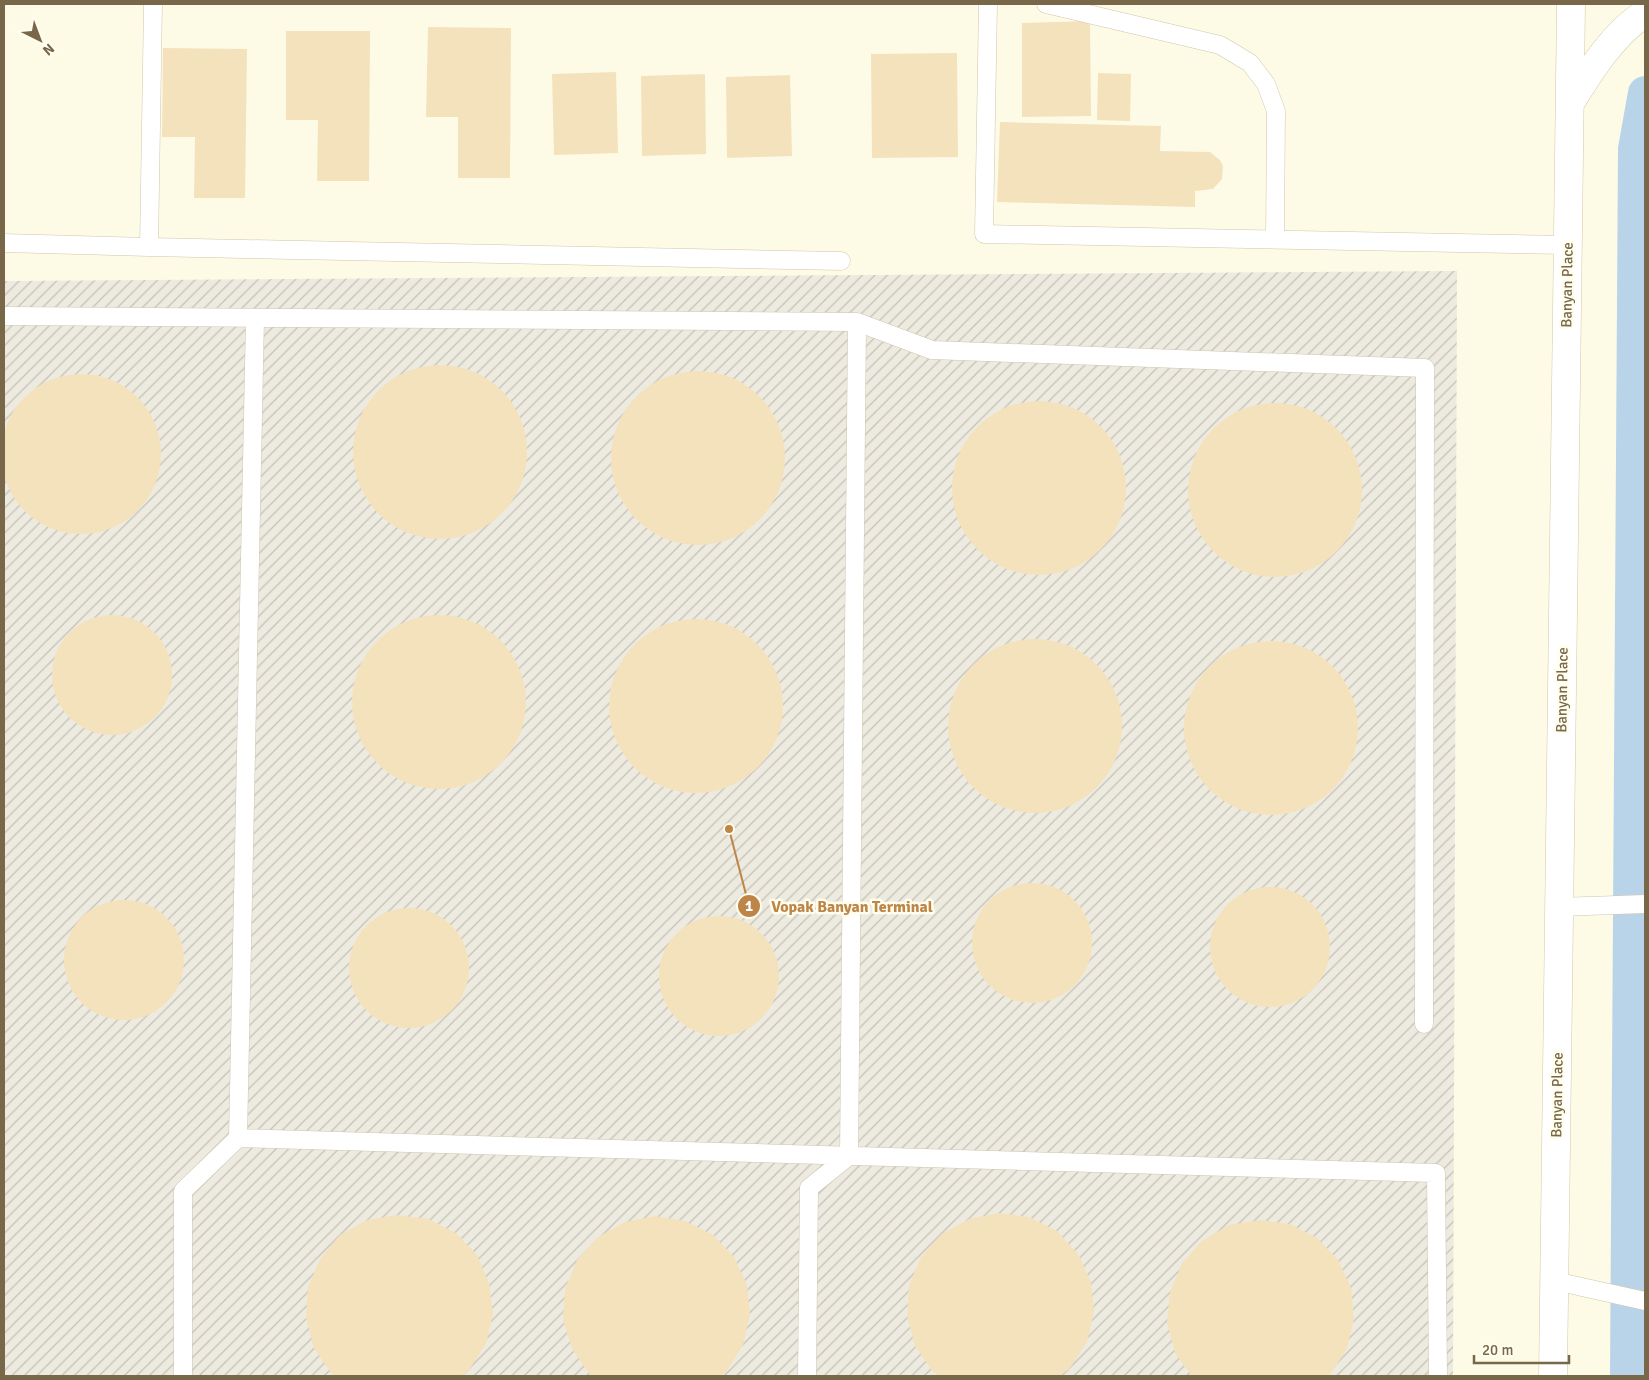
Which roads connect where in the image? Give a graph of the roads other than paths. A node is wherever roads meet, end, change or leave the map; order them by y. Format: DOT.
graph roads {
  1 [pos="153,4"];
  2 [pos="988,4"];
  3 [pos="1046,4"];
  4 [pos="1571,4"];
  5 [pos="1645,13"];
  6 [pos="1570,103"];
  7 [pos="1275,239"];
  8 [pos="4,243"];
  9 [pos="1568,245"];
  10 [pos="150,247"];
  11 [pos="841,261"];
  12 [pos="4,316"];
  13 [pos="255,318"];
  14 [pos="857,322"];
  15 [pos="1645,904"];
  16 [pos="1560,907"];
  17 [pos="1424,1024"];
  18 [pos="238,1138"];
  19 [pos="849,1156"];
  20 [pos="1555,1281"];
  21 [pos="1645,1300"];
  22 [pos="183,1376"];
  23 [pos="807,1376"];
  24 [pos="1438,1376"];
  25 [pos="1553,1376"];
  1 -- 10 [label="lane"];
  2 -- 7 [label="lane"];
  3 -- 7 [label="lane"];
  4 -- 6 [label="street, Banyan Place"];
  5 -- 6 [label="street"];
  6 -- 9 [label="street, Banyan Place"];
  7 -- 9 [label="lane"];
  8 -- 10 [label="lane"];
  9 -- 16 [label="street, Banyan Place"];
  10 -- 11 [label="lane"];
  12 -- 13 [label="lane"];
  13 -- 14 [label="lane"];
  13 -- 18 [label="lane"];
  14 -- 17 [label="lane"];
  14 -- 19 [label="lane"];
  15 -- 16 [label="lane"];
  16 -- 20 [label="street, Banyan Place"];
  18 -- 19 [label="lane"];
  18 -- 22 [label="lane"];
  19 -- 23 [label="lane"];
  19 -- 24 [label="lane"];
  20 -- 21 [label="lane"];
  20 -- 25 [label="street, Banyan Place"];
}
